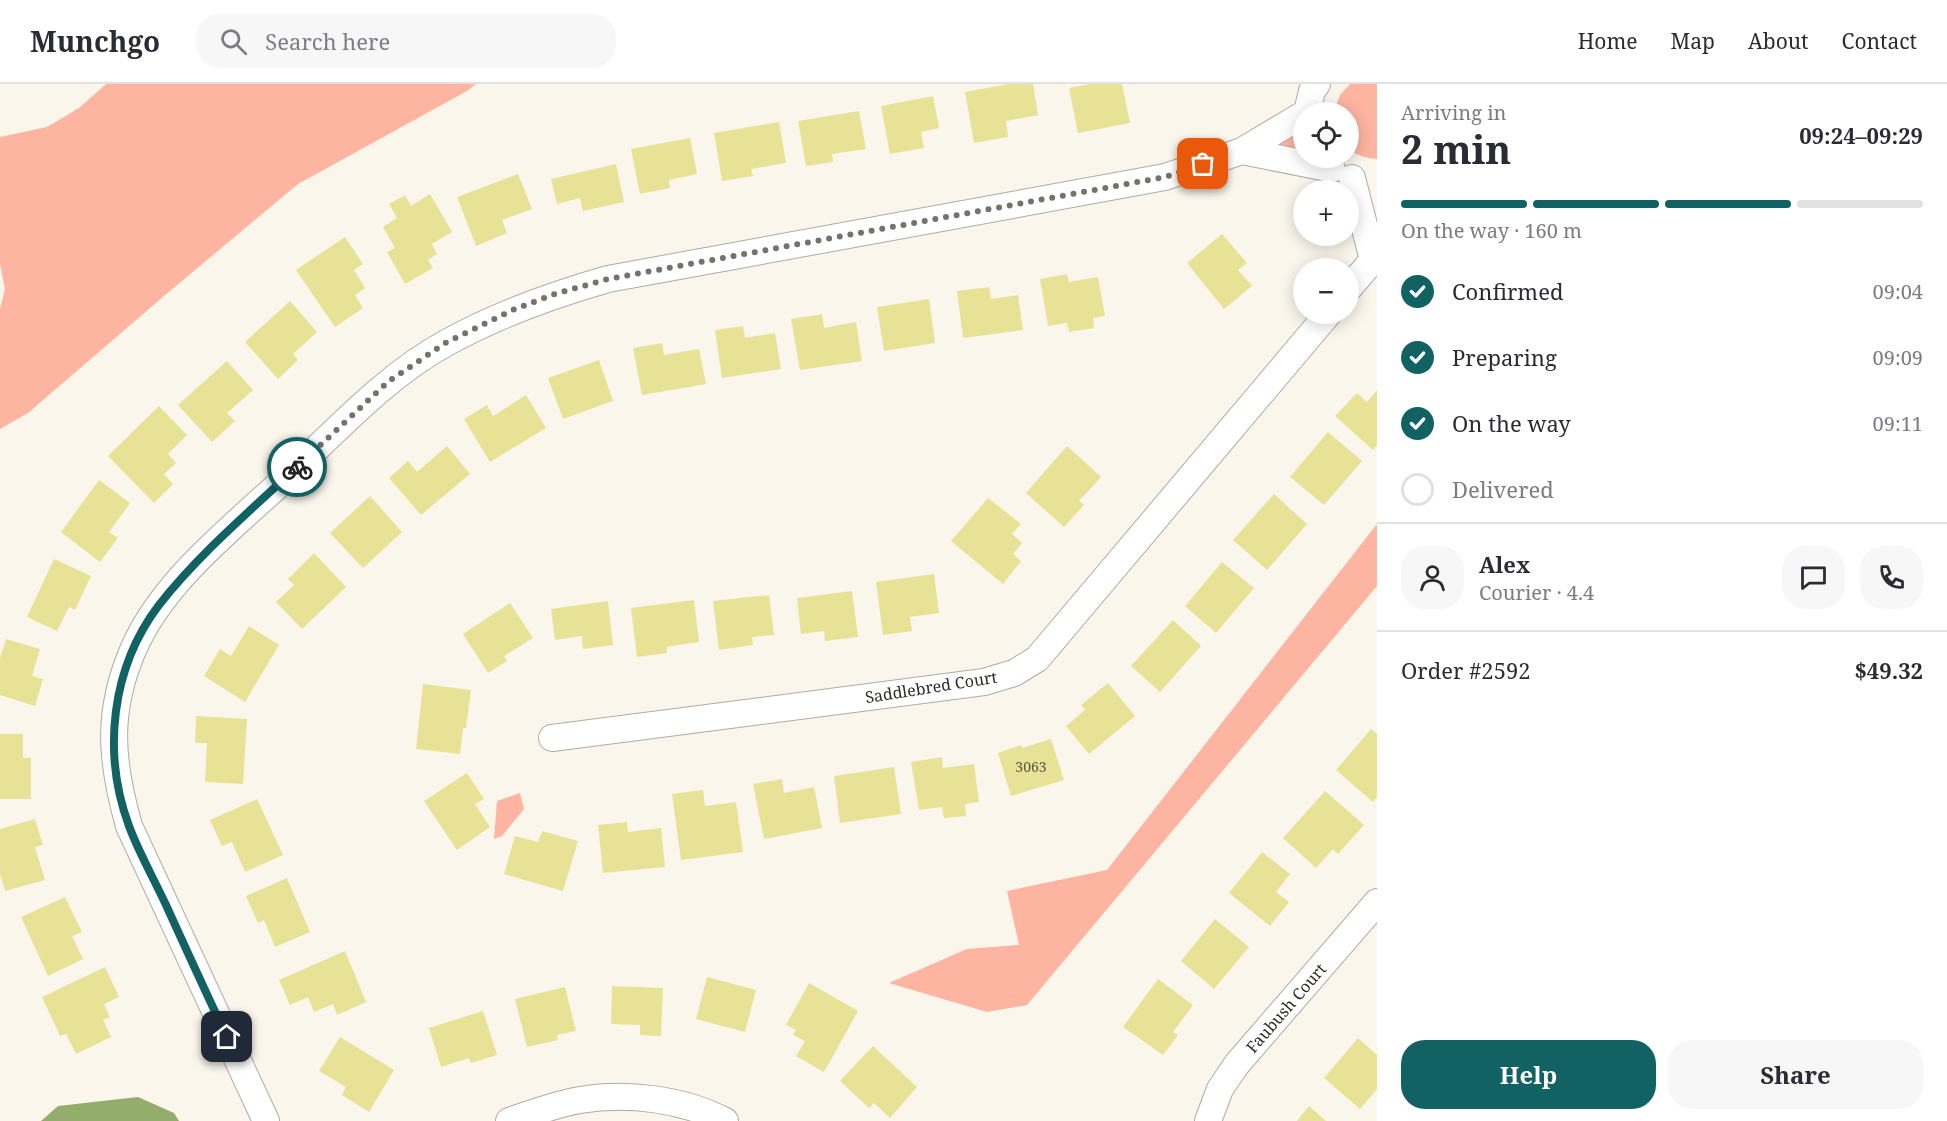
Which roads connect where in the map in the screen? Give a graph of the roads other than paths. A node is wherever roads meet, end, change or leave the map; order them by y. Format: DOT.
graph roads {
  1 [pos="1309,101"];
  2 [pos="1242,151"];
  3 [pos="1346,171"];
  4 [pos="1375,255"];
  5 [pos="1359,275"];
  6 [pos="1320,324"];
  7 [pos="552,738"];
  8 [pos="1377,902"];
  9 [pos="266,1121"];
  10 [pos="509,1121"];
  11 [pos="725,1121"];
  12 [pos="1208,1121"];
  1 -- 2 [label="street"];
  2 -- 3 [label="street"];
  2 -- 9 [label="street"];
  3 -- 4 [label="street"];
  4 -- 5 [label="street"];
  6 -- 7 [label="street, Saddlebred Court"];
  8 -- 12 [label="street, Faubush Court"];
  10 -- 11 [label="street"];
}
